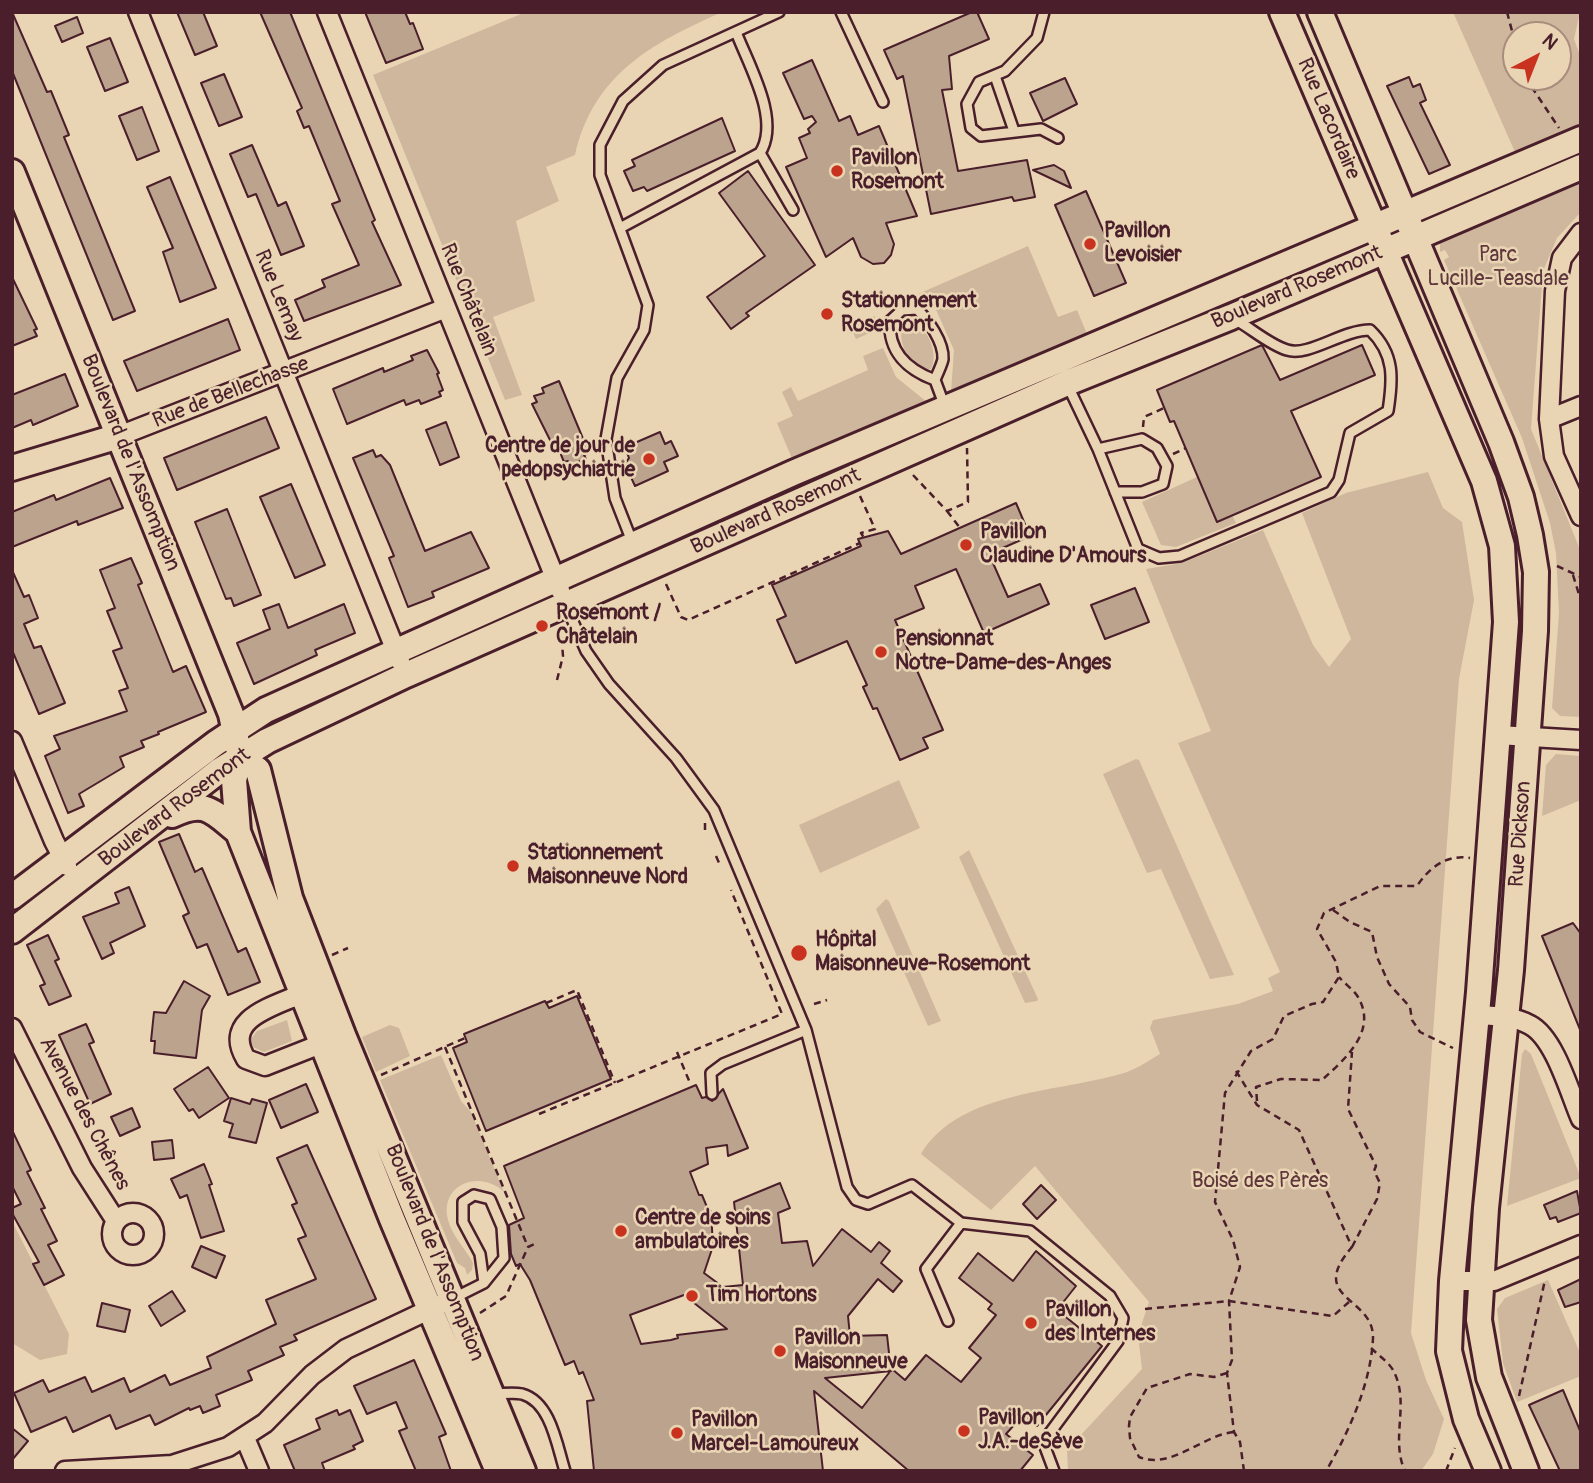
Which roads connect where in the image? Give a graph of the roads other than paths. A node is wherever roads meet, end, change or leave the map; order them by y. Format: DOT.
graph roads {
  1 [pos="138,12"];
  2 [pos="327,12"];
  3 [pos="779,12"];
  4 [pos="841,12"];
  5 [pos="1044,12"];
  6 [pos="1282,12"];
  7 [pos="1320,12"];
  8 [pos="736,32"];
  9 [pos="995,76"];
  10 [pos="883,102"];
  11 [pos="1014,131"];
  12 [pos="1572,136"];
  13 [pos="1058,138"];
  14 [pos="760,153"];
  15 [pos="1581,167"];
  16 [pos="12,172"];
  17 [pos="793,210"];
  18 [pos="1404,213"];
  19 [pos="1373,226"];
  20 [pos="620,228"];
  21 [pos="1581,233"];
  22 [pos="1414,237"];
  23 [pos="1383,251"];
  24 [pos="446,308"];
  25 [pos="1231,317"];
  26 [pos="1058,360"];
  27 [pos="284,372"];
  28 [pos="935,380"];
  29 [pos="1067,383"];
  30 [pos="1581,406"];
  31 [pos="945,409"];
  32 [pos="1549,419"];
  33 [pos="119,436"];
  34 [pos="961,437"];
  35 [pos="1098,449"];
  36 [pos="12,468"];
  37 [pos="1115,492"];
  38 [pos="1581,516"];
  39 [pos="634,546"];
  40 [pos="556,580"];
  41 [pos="563,614"];
  42 [pos="396,651"];
  43 [pos="406,675"];
  44 [pos="235,729"];
  45 [pos="1498,735"];
  46 [pos="1528,737"];
  47 [pos="1581,740"];
  48 [pos="12,741"];
  49 [pos="240,757"];
  50 [pos="150,825"];
  51 [pos="238,832"];
  52 [pos="63,860"];
  53 [pos="79,881"];
  54 [pos="12,897"];
  55 [pos="12,931"];
  56 [pos="301,994"];
  57 [pos="1477,1015"];
  58 [pos="1506,1017"];
  59 [pos="12,1028"];
  60 [pos="806,1030"];
  61 [pos="332,1040"];
  62 [pos="712,1094"];
  63 [pos="1581,1119"];
  64 [pos="116,1221"];
  65 [pos="961,1223"];
  66 [pos="1581,1245"];
  67 [pos="1452,1281"];
  68 [pos="484,1283"];
  69 [pos="1482,1283"];
  70 [pos="442,1304"];
  71 [pos="947,1321"];
  72 [pos="492,1394"];
  73 [pos="245,1438"];
  74 [pos="65,1471"];
  75 [pos="259,1471"];
  76 [pos="498,1471"];
  77 [pos="523,1471"];
  78 [pos="565,1471"];
  79 [pos="1054,1471"];
  80 [pos="1488,1471"];
  81 [pos="1526,1471"];
  1 -- 27 [label="street, Rue Lemay"];
  2 -- 24 [label="street, Rue Châtelain"];
  3 -- 8 [label="lane"];
  4 -- 10 [label="lane"];
  5 -- 9 [label="lane"];
  6 -- 19 [label="main road, Rue Lacordaire"];
  7 -- 18 [label="main road, Rue Lacordaire"];
  8 -- 14 [label="lane"];
  8 -- 20 [label="lane"];
  9 -- 11 [label="lane"];
  9 -- 11 [label="lane"];
  11 -- 13 [label="lane"];
  12 -- 18 [label="main road, Boulevard Rosemont"];
  14 -- 17 [label="lane"];
  14 -- 20 [label="lane"];
  15 -- 22 [label="main road, Boulevard Rosemont"];
  16 -- 33 [label="main road, Boulevard de l'Assomption"];
  18 -- 19 [label="main road, Boulevard Rosemont"];
  18 -- 22 [label="main road, Rue Dickson"];
  19 -- 23 [label="main road, Rue Dickson"];
  19 -- 26 [label="main road, Boulevard Rosemont"];
  20 -- 39 [label="lane"];
  21 -- 32 [label="street"];
  22 -- 23 [label="main road, Boulevard Rosemont"];
  22 -- 46 [label="main road, Rue Dickson"];
  23 -- 25 [label="main road, Boulevard Rosemont"];
  23 -- 45 [label="main road, Rue Dickson"];
  24 -- 27 [label="street, Rue de Bellechasse"];
  24 -- 40 [label="street, Rue Châtelain"];
  25 -- 29 [label="main road, Boulevard Rosemont"];
  25 -- 37 [label="lane"];
  26 -- 29 [label="lane"];
  26 -- 31 [label="main road, Boulevard Rosemont"];
  27 -- 33 [label="street, Rue de Bellechasse"];
  27 -- 42 [label="street, Rue Lemay"];
  28 -- 28 [label="lane"];
  28 -- 31 [label="lane"];
  29 -- 34 [label="main road, Boulevard Rosemont"];
  29 -- 35 [label="lane"];
  30 -- 32 [label="street"];
  31 -- 34 [label="lane"];
  31 -- 39 [label="main road, Boulevard Rosemont"];
  32 -- 38 [label="street"];
  33 -- 36 [label="main road, Rue de Bellechasse"];
  33 -- 44 [label="main road, Boulevard de l'Assomption"];
  34 -- 41 [label="main road, Boulevard Rosemont"];
  35 -- 37 [label="lane"];
  35 -- 37 [label="lane"];
  39 -- 40 [label="main road, Boulevard Rosemont"];
  40 -- 41 [label="street, Rue Châtelain"];
  40 -- 42 [label="main road, Boulevard Rosemont"];
  41 -- 43 [label="main road, Boulevard Rosemont"];
  41 -- 60 [label="lane"];
  42 -- 43 [label="street, Rue Lemay"];
  42 -- 44 [label="main road, Boulevard Rosemont"];
  43 -- 49 [label="main road, Boulevard Rosemont"];
  44 -- 49 [label="main road, Boulevard de l'Assomption"];
  44 -- 52 [label="main road, Boulevard Rosemont"];
  45 -- 46 [label="street"];
  45 -- 57 [label="main road, Rue Dickson"];
  46 -- 47 [label="street"];
  46 -- 58 [label="main road, Rue Dickson"];
  48 -- 52 [label="street"];
  49 -- 50 [label="main road, Boulevard Rosemont"];
  49 -- 51 [label="main road, Boulevard de l'Assomption"];
  49 -- 61 [label="main road, Boulevard de l'Assomption"];
  50 -- 51 [label="main road"];
  50 -- 53 [label="main road, Boulevard Rosemont"];
  51 -- 56 [label="main road, Boulevard de l'Assomption"];
  52 -- 53 [label="street"];
  52 -- 54 [label="main road, Boulevard Rosemont"];
  53 -- 55 [label="main road, Boulevard Rosemont"];
  56 -- 61 [label="main road, Boulevard de l'Assomption"];
  56 -- 61 [label="street"];
  57 -- 58 [label="street"];
  57 -- 67 [label="main road, Rue Dickson"];
  58 -- 63 [label="street"];
  58 -- 69 [label="main road, Rue Dickson"];
  59 -- 64 [label="street, Avenue des Chênes"];
  60 -- 62 [label="lane"];
  60 -- 65 [label="lane"];
  61 -- 70 [label="main road, Boulevard de l'Assomption"];
  65 -- 71 [label="lane"];
  65 -- 79 [label="lane"];
  66 -- 69 [label="street"];
  67 -- 69 [label="street"];
  67 -- 80 [label="main road, Rue Dickson"];
  68 -- 68 [label="lane"];
  68 -- 70 [label="lane"];
  69 -- 81 [label="main road, Rue Dickson"];
  70 -- 72 [label="main road, Boulevard de l'Assomption"];
  70 -- 73 [label="street"];
  70 -- 76 [label="main road, Boulevard de l'Assomption"];
  72 -- 77 [label="main road, Boulevard de l'Assomption"];
  72 -- 78 [label="lane"];
  73 -- 74 [label="street"];
  73 -- 75 [label="street"];
}
